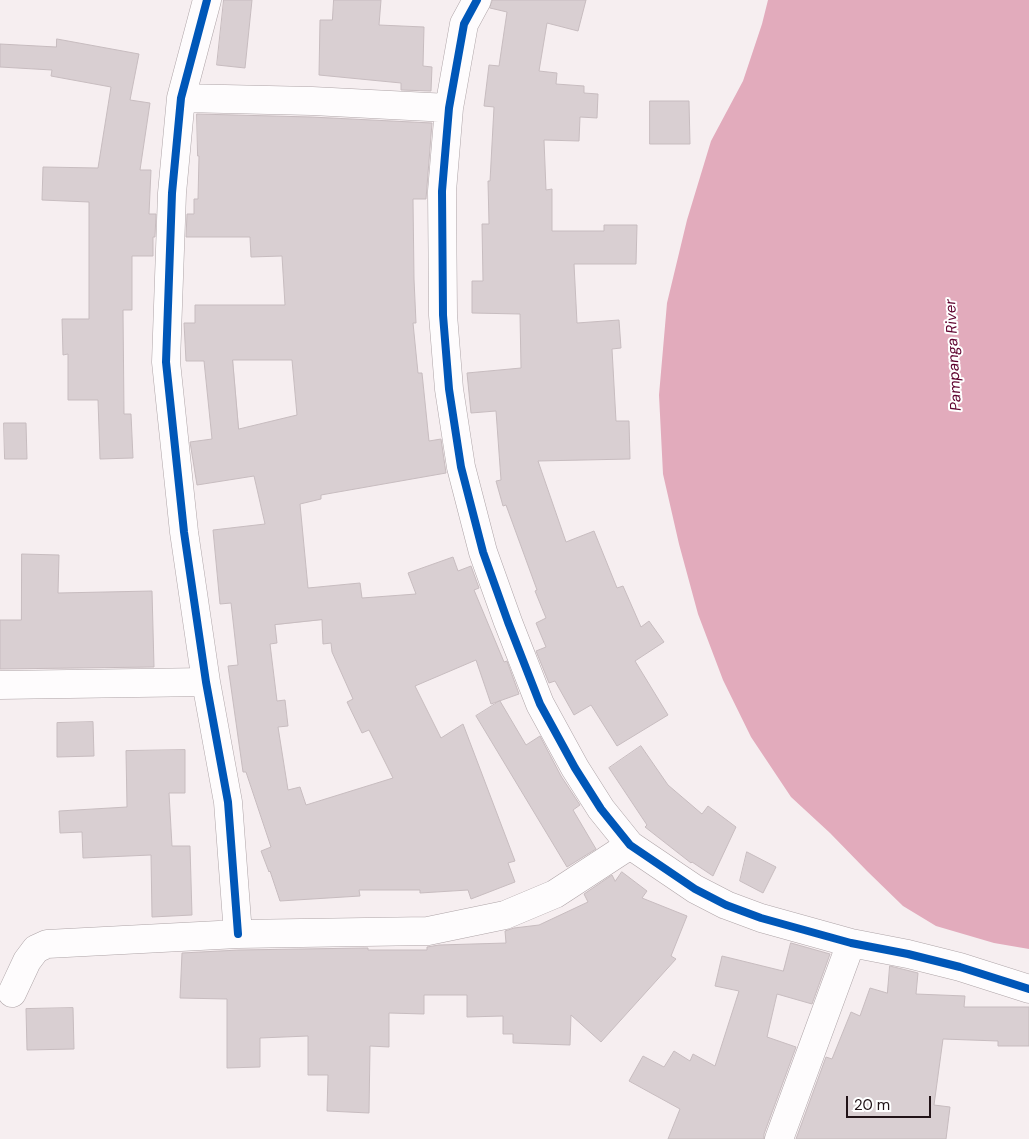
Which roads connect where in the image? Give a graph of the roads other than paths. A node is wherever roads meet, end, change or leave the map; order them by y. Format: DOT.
graph roads {
  1 [pos="207,0"];
  2 [pos="477,0"];
  3 [pos="181,98"];
  4 [pos="449,108"];
  5 [pos="206,682"];
  6 [pos="0,685"];
  7 [pos="630,845"];
  8 [pos="238,934"];
  9 [pos="851,943"];
  10 [pos="1029,988"];
  11 [pos="12,993"];
  12 [pos="779,1139"];
  1 -- 3 [label="street"];
  2 -- 4 [label="street"];
  3 -- 4 [label="street"];
  3 -- 5 [label="street"];
  4 -- 7 [label="street"];
  5 -- 6 [label="street"];
  5 -- 8 [label="street"];
  7 -- 8 [label="street"];
  7 -- 9 [label="street"];
  8 -- 11 [label="street"];
  9 -- 10 [label="street"];
  9 -- 12 [label="street"];
}
